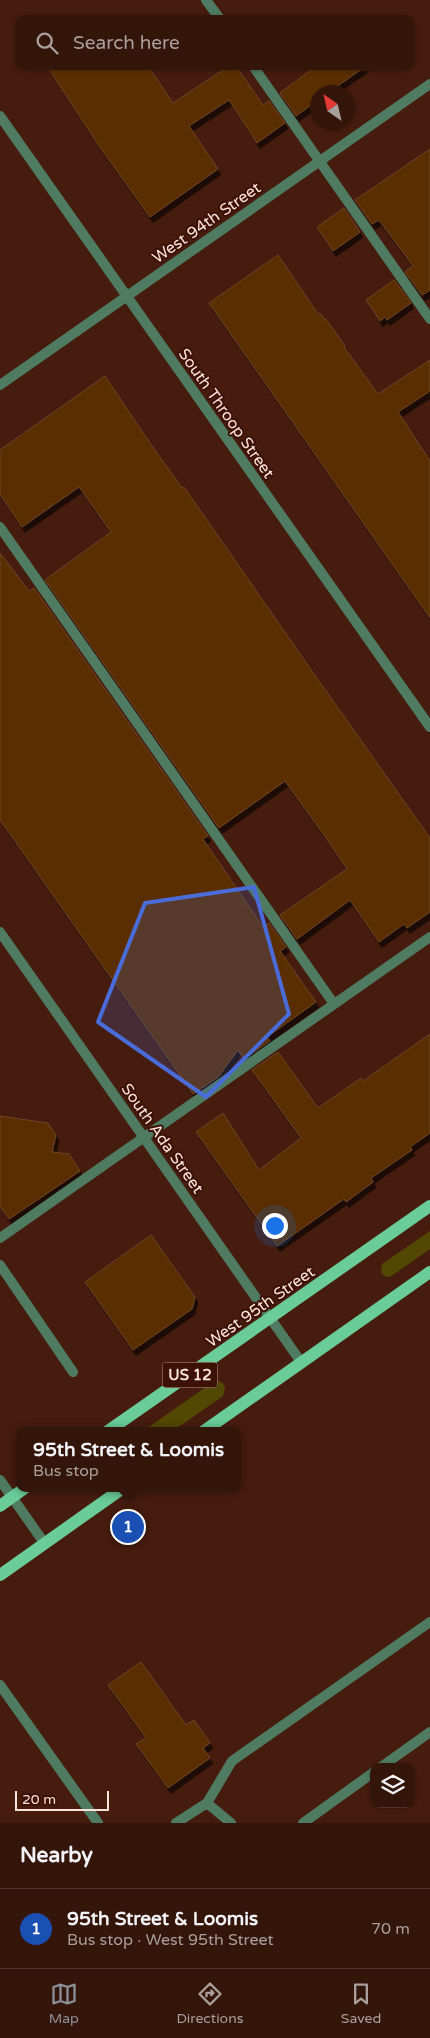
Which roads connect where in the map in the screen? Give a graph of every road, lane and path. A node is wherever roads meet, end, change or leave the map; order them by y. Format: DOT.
graph roads {
  1 [pos="206,0"];
  2 [pos="217,15"];
  3 [pos="256,70"];
  4 [pos="430,84"];
  5 [pos="0,116"];
  6 [pos="320,161"];
  7 [pos="127,296"];
  8 [pos="430,319"];
  9 [pos="0,385"];
  10 [pos="0,527"];
  11 [pos="430,726"];
  12 [pos="0,932"];
  13 [pos="430,937"];
  14 [pos="334,1004"];
  15 [pos="144,1138"];
  16 [pos="430,1206"];
  17 [pos="0,1238"];
  18 [pos="0,1265"];
  19 [pos="430,1272"];
  20 [pos="271,1318"];
  21 [pos="301,1362"];
  22 [pos="73,1372"];
  23 [pos="114,1427"];
  24 [pos="210,1427"];
  25 [pos="0,1480"];
  26 [pos="19,1492"];
  27 [pos="117,1492"];
  28 [pos="12,1497"];
  29 [pos="0,1506"];
  30 [pos="45,1544"];
  31 [pos="0,1575"];
  32 [pos="430,1622"];
  33 [pos="0,1685"];
  34 [pos="430,1732"];
  35 [pos="387,1763"];
  36 [pos="370,1775"];
  37 [pos="207,1803"];
  38 [pos="98,1823"];
  39 [pos="176,1823"];
  40 [pos="231,1823"];
  41 [pos="303,1823"];
  1 -- 2 [label="street"];
  3 -- 6 [label="street"];
  4 -- 6 [label="street, West 94th Street"];
  5 -- 7 [label="street, South Throop Street"];
  6 -- 7 [label="street, West 94th Street"];
  6 -- 8 [label="street"];
  7 -- 9 [label="street, West 94th Street"];
  7 -- 11 [label="street, South Throop Street"];
  10 -- 14 [label="street"];
  12 -- 15 [label="street, South Ada Street"];
  13 -- 14 [label="street"];
  14 -- 15 [label="street"];
  15 -- 17 [label="street"];
  15 -- 20 [label="street, South Ada Street"];
  16 -- 20 [label="main road, West 95th Street / US 12"];
  18 -- 22 [label="street"];
  19 -- 21 [label="main road"];
  20 -- 21 [label="street, South Ada Street"];
  20 -- 23 [label="main road, West 95th Street / US 12"];
  21 -- 24 [label="main road"];
  25 -- 28 [label="street"];
  26 -- 28 [label="main road"];
  27 -- 30 [label="main road"];
  28 -- 29 [label="main road"];
  28 -- 30 [label="street"];
  30 -- 31 [label="main road"];
  32 -- 37 [label="street"];
  33 -- 38 [label="street"];
  34 -- 35 [label="street"];
  36 -- 41 [label="street"];
  37 -- 39 [label="street"];
  37 -- 40 [label="street"];
}
